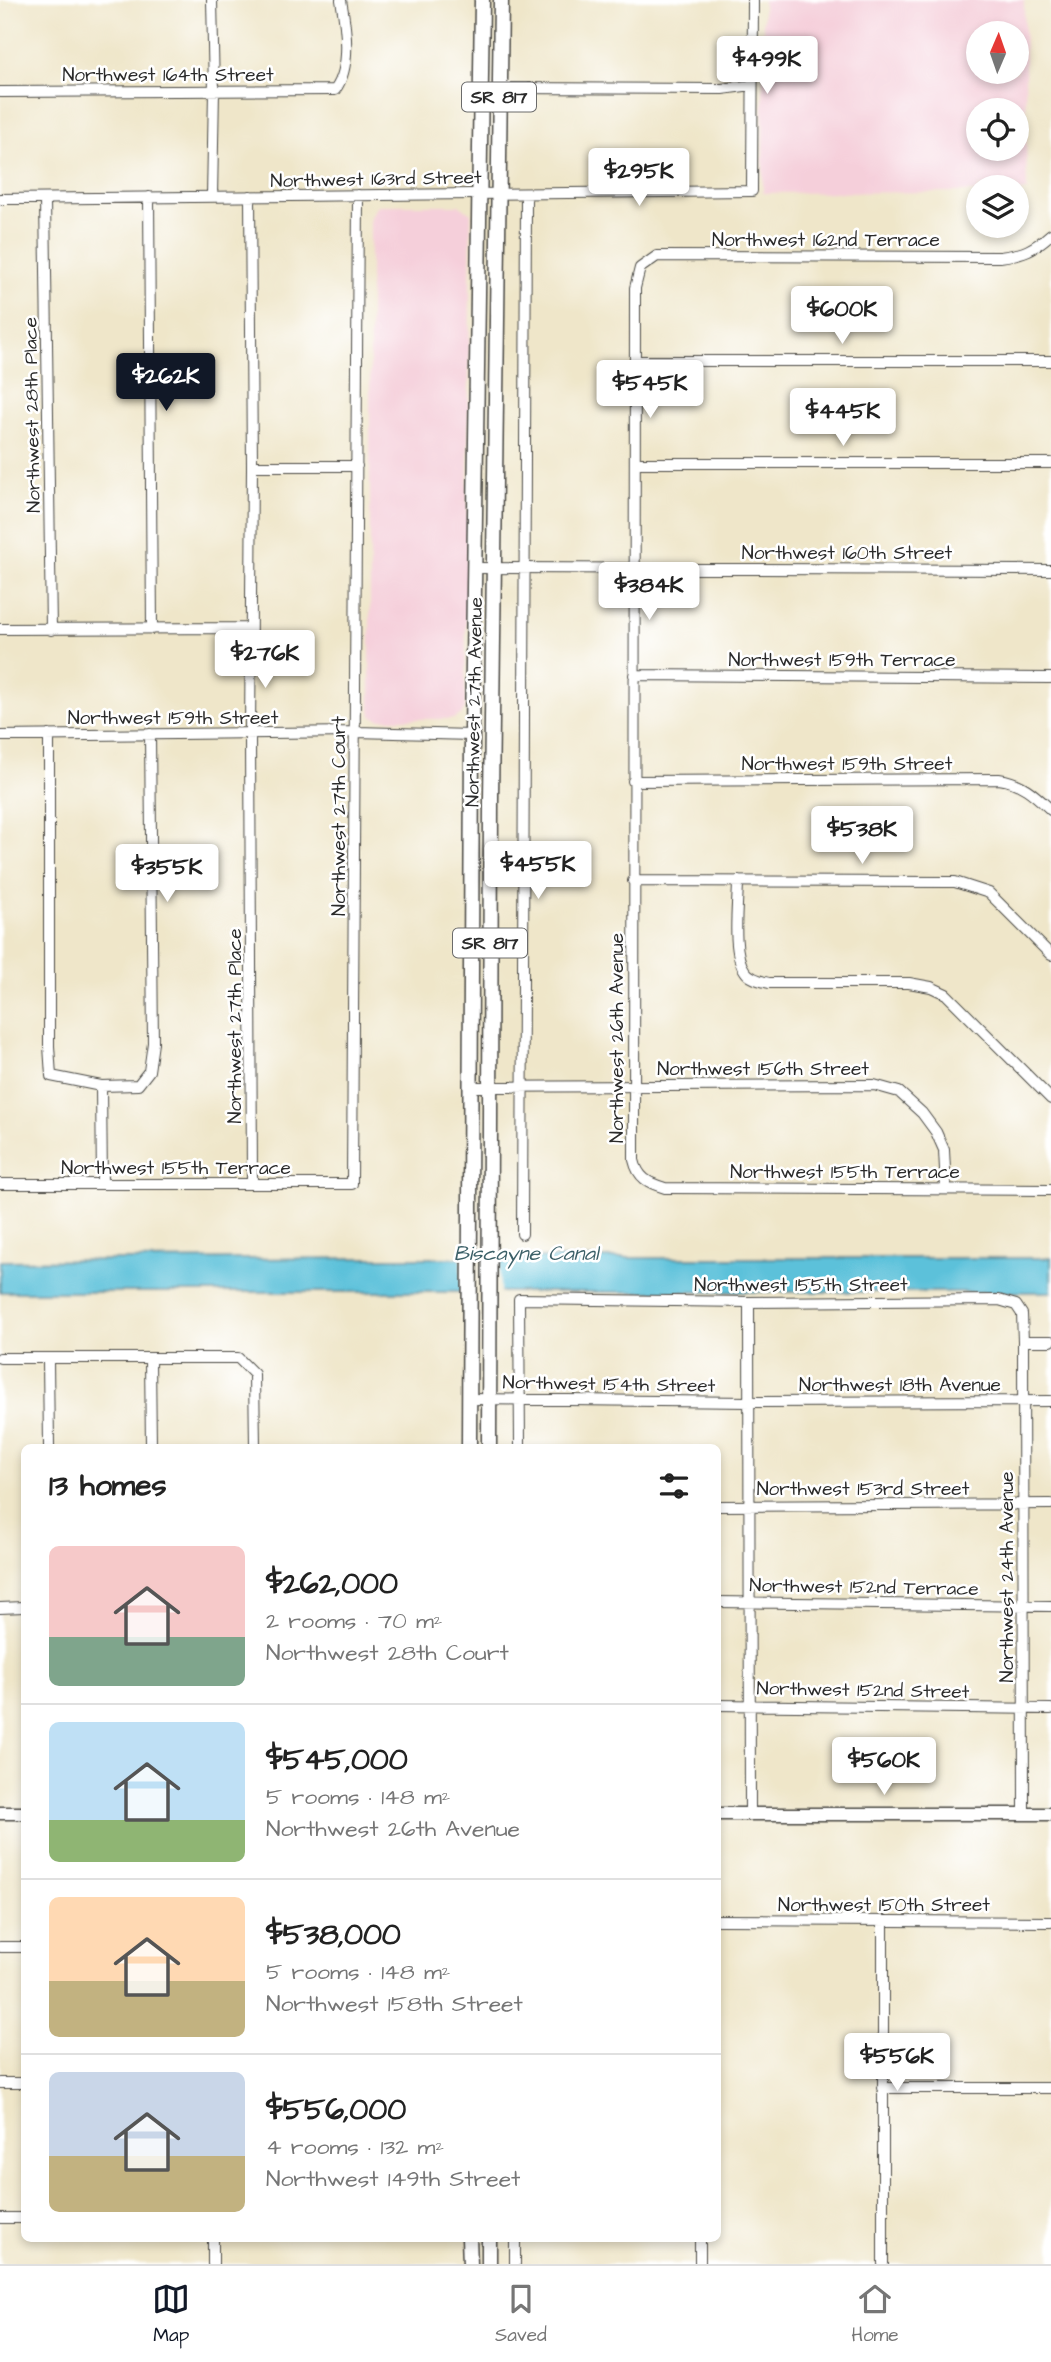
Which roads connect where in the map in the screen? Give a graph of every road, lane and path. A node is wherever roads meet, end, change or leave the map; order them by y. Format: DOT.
graph roads {
  1 [pos="212,0"];
  2 [pos="341,0"];
  3 [pos="482,0"];
  4 [pos="500,0"];
  5 [pos="753,0"];
  6 [pos="752,85"];
  7 [pos="499,88"];
  8 [pos="214,91"];
  9 [pos="0,92"];
  10 [pos="479,194"];
  11 [pos="500,194"];
  12 [pos="526,194"];
  13 [pos="358,195"];
  14 [pos="250,196"];
  15 [pos="149,197"];
  16 [pos="212,197"];
  17 [pos="45,198"];
  18 [pos="0,199"];
  19 [pos="1051,234"];
  20 [pos="640,268"];
  21 [pos="477,335"];
  22 [pos="498,336"];
  23 [pos="635,361"];
  24 [pos="1051,361"];
  25 [pos="635,463"];
  26 [pos="1051,463"];
  27 [pos="252,466"];
  28 [pos="357,466"];
  29 [pos="474,568"];
  30 [pos="495,568"];
  31 [pos="525,569"];
  32 [pos="634,569"];
  33 [pos="1051,570"];
  34 [pos="250,628"];
  35 [pos="0,629"];
  36 [pos="152,629"];
  37 [pos="51,630"];
  38 [pos="634,675"];
  39 [pos="1051,678"];
  40 [pos="356,732"];
  41 [pos="150,734"];
  42 [pos="250,734"];
  43 [pos="49,735"];
  44 [pos="472,735"];
  45 [pos="0,736"];
  46 [pos="633,781"];
  47 [pos="1051,810"];
  48 [pos="490,837"];
  49 [pos="633,881"];
  50 [pos="738,881"];
  51 [pos="1051,955"];
  52 [pos="101,1086"];
  53 [pos="633,1086"];
  54 [pos="470,1087"];
  55 [pos="489,1087"];
  56 [pos="521,1087"];
  57 [pos="1051,1099"];
  58 [pos="641,1177"];
  59 [pos="0,1184"];
  60 [pos="102,1184"];
  61 [pos="252,1184"];
  62 [pos="352,1184"];
  63 [pos="946,1189"];
  64 [pos="1051,1190"];
  65 [pos="522,1234"];
  66 [pos="749,1302"];
  67 [pos="1023,1341"];
  68 [pos="1051,1341"];
  69 [pos="0,1359"];
  70 [pos="48,1359"];
  71 [pos="150,1359"];
  72 [pos="469,1399"];
  73 [pos="489,1400"];
  74 [pos="520,1400"];
  75 [pos="1022,1401"];
  76 [pos="1051,1401"];
  77 [pos="750,1402"];
  78 [pos="49,1444"];
  79 [pos="152,1444"];
  80 [pos="255,1444"];
  81 [pos="469,1444"];
  82 [pos="489,1444"];
  83 [pos="520,1444"];
  84 [pos="1023,1504"];
  85 [pos="1051,1504"];
  86 [pos="721,1506"];
  87 [pos="750,1506"];
  88 [pos="721,1602"];
  89 [pos="750,1602"];
  90 [pos="1023,1605"];
  91 [pos="1051,1606"];
  92 [pos="21,1607"];
  93 [pos="0,1608"];
  94 [pos="721,1705"];
  95 [pos="751,1706"];
  96 [pos="1024,1709"];
  97 [pos="1051,1709"];
  98 [pos="0,1813"];
  99 [pos="21,1813"];
  100 [pos="721,1814"];
  101 [pos="750,1814"];
  102 [pos="1024,1814"];
  103 [pos="1051,1814"];
  104 [pos="721,1920"];
  105 [pos="883,1921"];
  106 [pos="1051,1922"];
  107 [pos="0,1947"];
  108 [pos="21,1947"];
  109 [pos="21,2082"];
  110 [pos="0,2083"];
  111 [pos="882,2088"];
  112 [pos="1051,2088"];
  113 [pos="0,2218"];
  114 [pos="21,2218"];
  115 [pos="213,2242"];
  116 [pos="469,2242"];
  117 [pos="489,2242"];
  118 [pos="515,2242"];
  119 [pos="700,2242"];
  120 [pos="213,2264"];
  121 [pos="470,2264"];
  122 [pos="489,2264"];
  123 [pos="515,2264"];
  124 [pos="701,2264"];
  125 [pos="883,2264"];
  1 -- 8 [label="street"];
  2 -- 8 [label="street, Northwest 164th Street"];
  3 -- 10 [label="main road, Northwest 27th Avenue / SR 817"];
  4 -- 7 [label="main road, Northwest 27th Avenue / SR 817"];
  5 -- 6 [label="street"];
  6 -- 7 [label="street"];
  6 -- 12 [label="street, Northwest 163rd Street"];
  7 -- 11 [label="main road, Northwest 27th Avenue / SR 817"];
  8 -- 9 [label="street, Northwest 164th Street"];
  8 -- 16 [label="street"];
  10 -- 11 [label="street, Northwest 163rd Street"];
  10 -- 13 [label="street, Northwest 163rd Street"];
  10 -- 21 [label="main road, Northwest 27th Avenue / SR 817"];
  11 -- 12 [label="street, Northwest 163rd Street"];
  11 -- 22 [label="main road, Northwest 27th Avenue / SR 817"];
  12 -- 31 [label="street"];
  13 -- 14 [label="street, Northwest 163rd Street"];
  13 -- 28 [label="street, Northwest 27th Court"];
  14 -- 16 [label="street, Northwest 163rd Street"];
  14 -- 27 [label="street, Northwest 27th Place"];
  15 -- 16 [label="street, Northwest 163rd Street"];
  15 -- 17 [label="street, Northwest 163rd Street"];
  15 -- 36 [label="street"];
  17 -- 18 [label="street, Northwest 163rd Street"];
  17 -- 37 [label="street, Northwest 28th Place"];
  19 -- 20 [label="street, Northwest 162nd Terrace"];
  20 -- 23 [label="street, Northwest 26th Avenue"];
  21 -- 22 [label="main road"];
  21 -- 29 [label="main road, Northwest 27th Avenue / SR 817"];
  22 -- 30 [label="main road, Northwest 27th Avenue / SR 817"];
  23 -- 24 [label="street"];
  23 -- 25 [label="street, Northwest 26th Avenue"];
  25 -- 26 [label="street"];
  25 -- 32 [label="street, Northwest 26th Avenue"];
  27 -- 28 [label="street"];
  27 -- 34 [label="street, Northwest 27th Place"];
  28 -- 40 [label="street, Northwest 27th Court"];
  29 -- 30 [label="street, Northwest 160th Street"];
  29 -- 44 [label="main road, Northwest 27th Avenue / SR 817"];
  30 -- 31 [label="street, Northwest 160th Street"];
  30 -- 48 [label="main road, Northwest 27th Avenue / SR 817"];
  31 -- 32 [label="street, Northwest 160th Street"];
  31 -- 56 [label="street"];
  32 -- 33 [label="street, Northwest 160th Street"];
  32 -- 38 [label="street, Northwest 26th Avenue"];
  34 -- 36 [label="street"];
  34 -- 42 [label="street, Northwest 27th Place"];
  35 -- 37 [label="street"];
  36 -- 37 [label="street"];
  38 -- 39 [label="street, Northwest 159th Terrace"];
  38 -- 46 [label="street, Northwest 26th Avenue"];
  40 -- 42 [label="street, Northwest 159th Street"];
  40 -- 44 [label="street, Northwest 159th Street"];
  40 -- 62 [label="street, Northwest 27th Court"];
  41 -- 42 [label="street, Northwest 159th Street"];
  41 -- 43 [label="street, Northwest 159th Street"];
  41 -- 52 [label="street"];
  42 -- 61 [label="street, Northwest 27th Place"];
  43 -- 45 [label="street, Northwest 159th Street"];
  43 -- 52 [label="street"];
  44 -- 48 [label="main road"];
  44 -- 54 [label="main road, Northwest 27th Avenue / SR 817"];
  46 -- 47 [label="street, Northwest 159th Street"];
  46 -- 49 [label="street, Northwest 26th Avenue"];
  48 -- 55 [label="main road, Northwest 27th Avenue / SR 817"];
  49 -- 50 [label="street"];
  49 -- 53 [label="street, Northwest 26th Avenue"];
  50 -- 51 [label="street"];
  50 -- 57 [label="street"];
  52 -- 60 [label="street"];
  53 -- 56 [label="street, Northwest 156th Street"];
  53 -- 58 [label="street, Northwest 26th Avenue"];
  53 -- 63 [label="street, Northwest 156th Street"];
  54 -- 55 [label="street, Northwest 156th Street"];
  54 -- 72 [label="main road, Northwest 27th Avenue / SR 817"];
  55 -- 56 [label="street, Northwest 156th Street"];
  55 -- 73 [label="main road, Northwest 27th Avenue / SR 817"];
  56 -- 65 [label="street"];
  58 -- 63 [label="street, Northwest 155th Terrace"];
  59 -- 60 [label="street, Northwest 155th Terrace"];
  60 -- 61 [label="street, Northwest 155th Terrace"];
  61 -- 62 [label="street, Northwest 155th Terrace"];
  63 -- 64 [label="street, Northwest 155th Terrace"];
  66 -- 67 [label="street, Northwest 155th Street"];
  66 -- 74 [label="street, Northwest 155th Street"];
  66 -- 77 [label="street"];
  67 -- 68 [label="street"];
  67 -- 75 [label="street, Northwest 24th Avenue"];
  69 -- 70 [label="street"];
  70 -- 71 [label="street"];
  70 -- 78 [label="street"];
  71 -- 79 [label="street"];
  71 -- 80 [label="street"];
  72 -- 73 [label="street, Northwest 154th Street"];
  72 -- 81 [label="main road, Northwest 27th Avenue / SR 817"];
  73 -- 74 [label="street, Northwest 154th Street"];
  73 -- 82 [label="main road, Northwest 27th Avenue / SR 817"];
  74 -- 77 [label="street, Northwest 154th Street"];
  74 -- 83 [label="street"];
  75 -- 76 [label="street, Northwest 18th Avenue"];
  75 -- 77 [label="street, Northwest 18th Avenue"];
  75 -- 84 [label="street, Northwest 24th Avenue"];
  77 -- 87 [label="street"];
  84 -- 85 [label="street, Northwest 153rd Street"];
  84 -- 87 [label="street, Northwest 153rd Street"];
  84 -- 90 [label="street, Northwest 24th Avenue"];
  86 -- 87 [label="street, Northwest 153rd Street"];
  87 -- 89 [label="street"];
  88 -- 89 [label="street, Northwest 152nd Terrace"];
  89 -- 90 [label="street, Northwest 152nd Terrace"];
  89 -- 95 [label="street"];
  90 -- 91 [label="street, Northwest 152nd Terrace"];
  90 -- 96 [label="street, Northwest 24th Avenue"];
  92 -- 93 [label="street"];
  94 -- 95 [label="street, Northwest 152nd Street"];
  95 -- 96 [label="street, Northwest 152nd Street"];
  95 -- 101 [label="street"];
  96 -- 97 [label="street, Northwest 152nd Street"];
  96 -- 102 [label="street, Northwest 24th Avenue"];
  98 -- 99 [label="street"];
  100 -- 101 [label="street"];
  101 -- 102 [label="street"];
  102 -- 103 [label="street"];
  104 -- 105 [label="street, Northwest 150th Street"];
  105 -- 106 [label="street, Northwest 150th Street"];
  105 -- 111 [label="street"];
  107 -- 108 [label="street"];
  109 -- 110 [label="street"];
  111 -- 112 [label="street"];
  111 -- 125 [label="street"];
  113 -- 114 [label="street"];
  115 -- 120 [label="street"];
  116 -- 121 [label="main road"];
  117 -- 122 [label="main road"];
  118 -- 123 [label="street"];
  119 -- 124 [label="street"];
}
